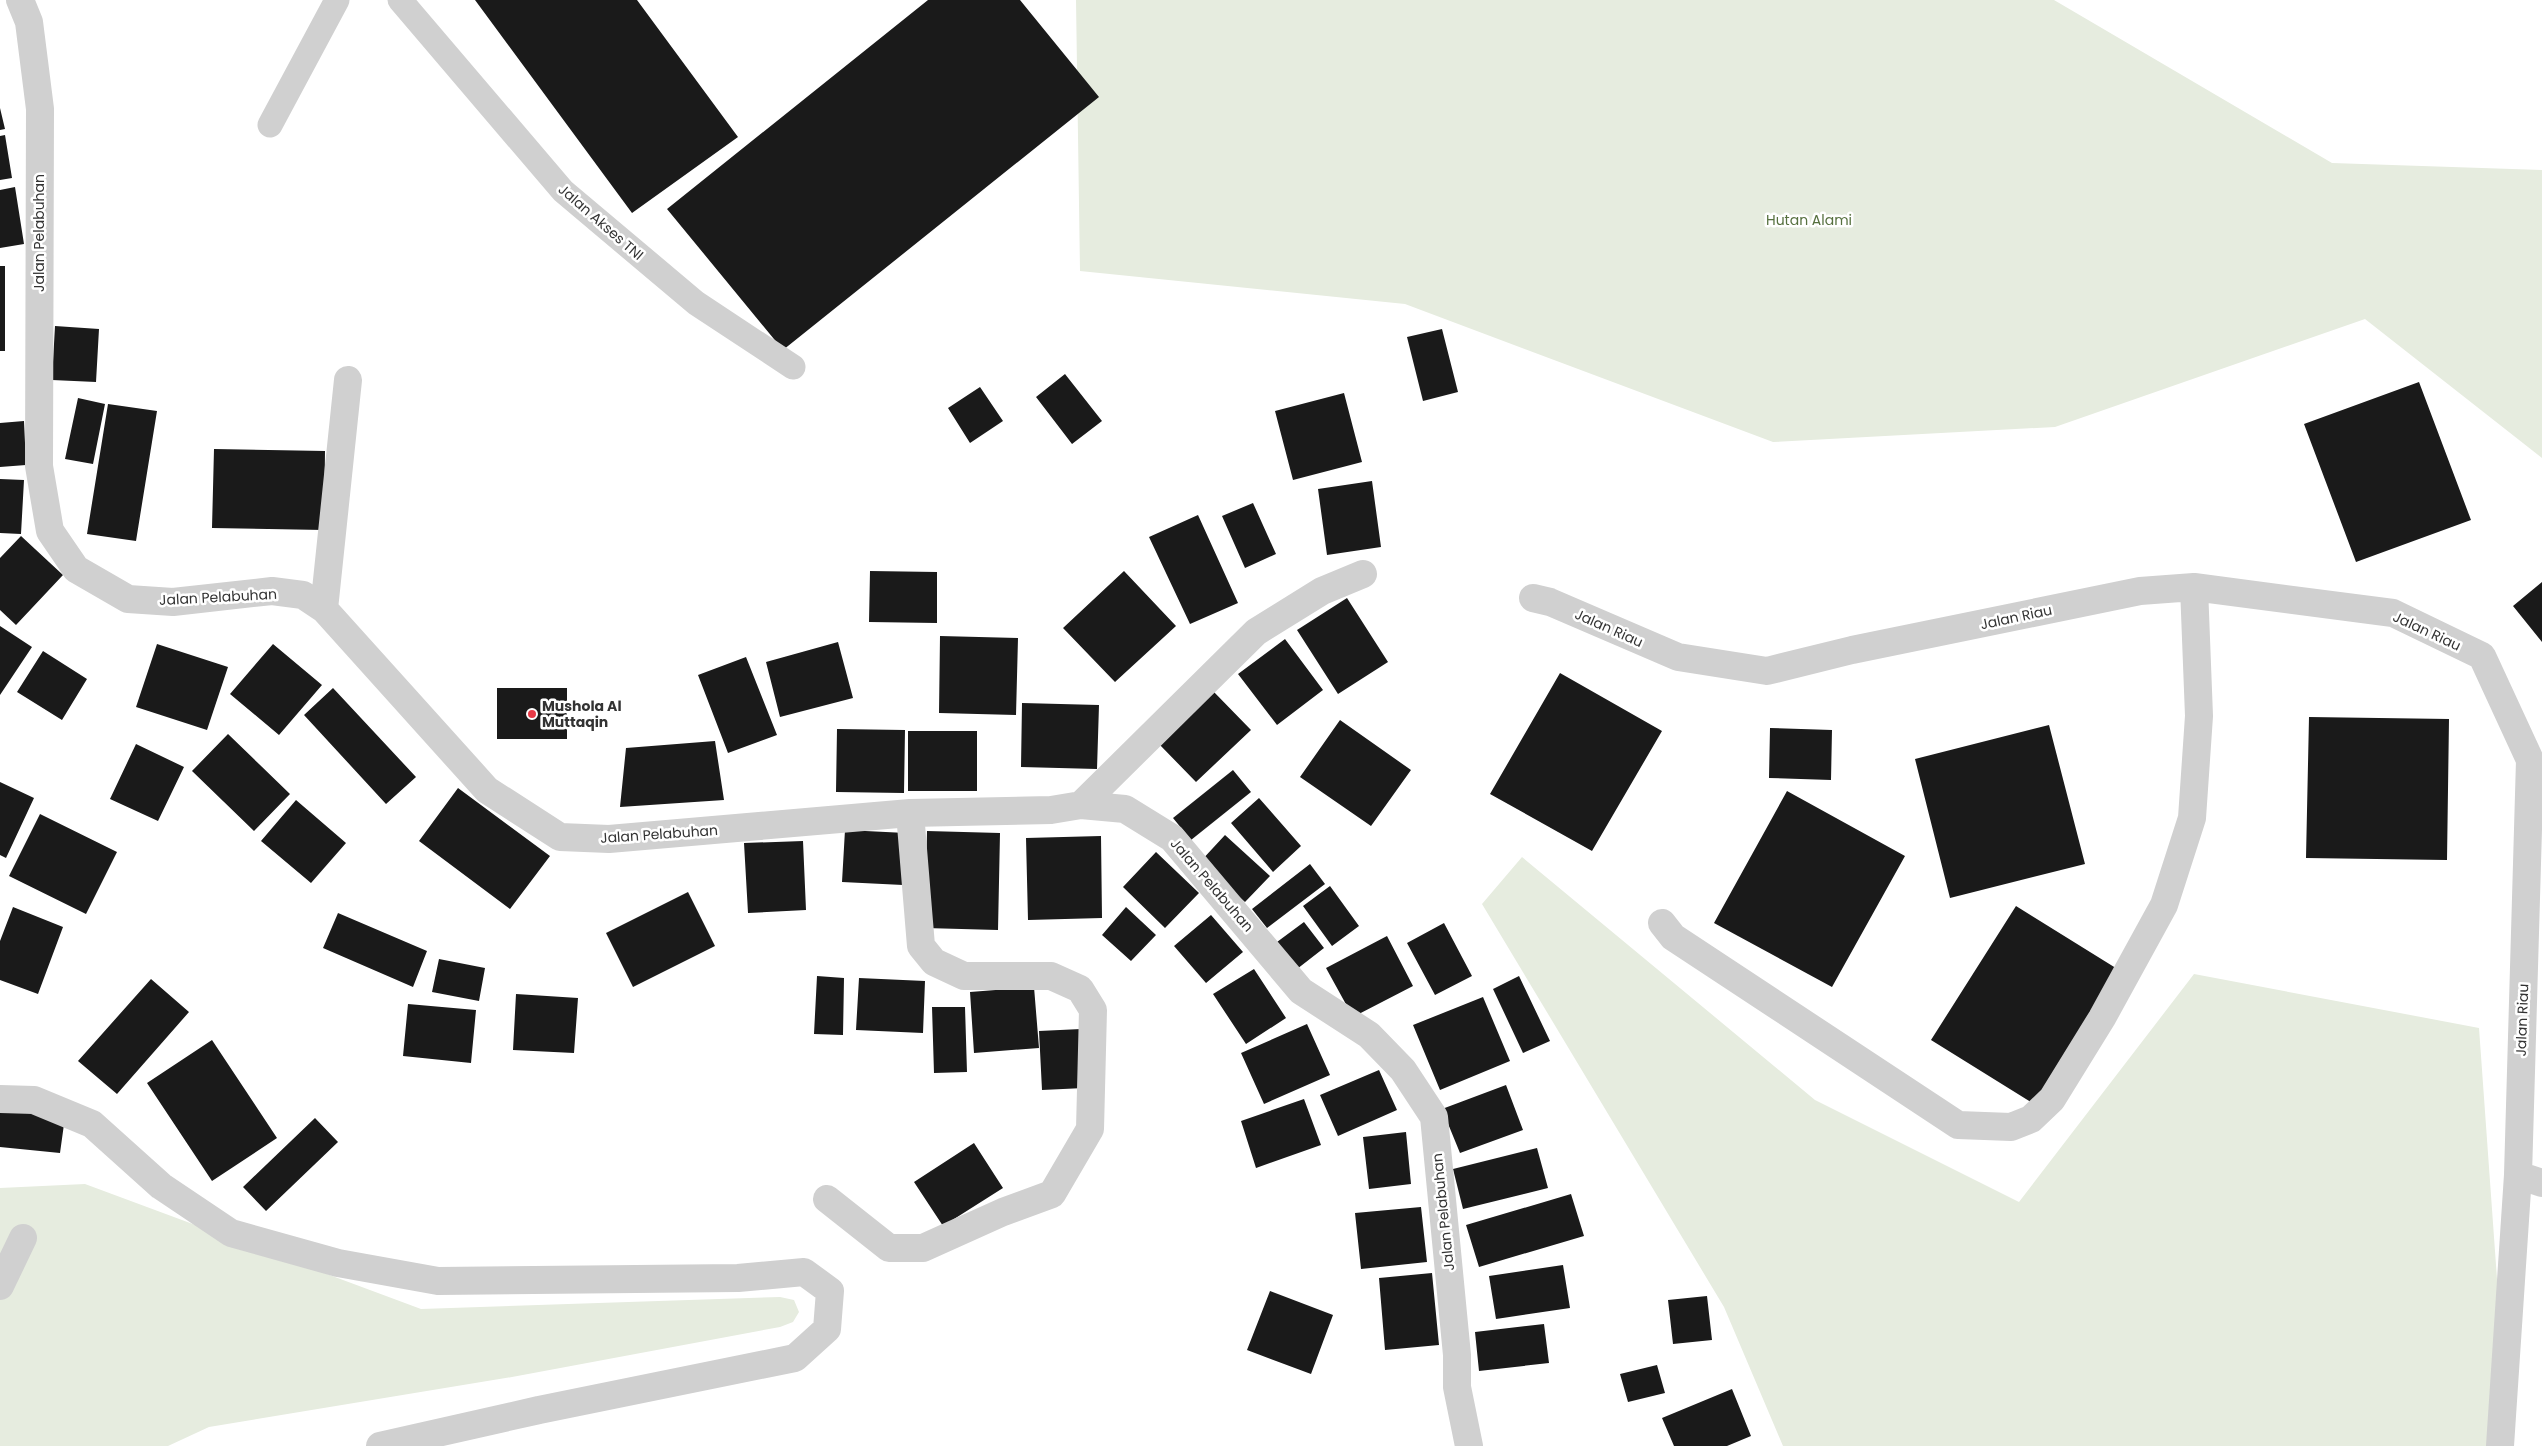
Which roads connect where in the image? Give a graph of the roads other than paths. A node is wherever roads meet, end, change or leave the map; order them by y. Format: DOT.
graph roads {
  1 [pos="20,0"];
  2 [pos="337,0"];
  3 [pos="400,0"];
  4 [pos="270,125"];
  5 [pos="793,367"];
  6 [pos="348,380"];
  7 [pos="1363,574"];
  8 [pos="2194,587"];
  9 [pos="1533,598"];
  10 [pos="324,609"];
  11 [pos="1081,805"];
  12 [pos="910,813"];
  13 [pos="1662,923"];
  14 [pos="0,1099"];
  15 [pos="2530,1179"];
  16 [pos="827,1199"];
  17 [pos="23,1238"];
  18 [pos="0,1286"];
  19 [pos="380,1446"];
  20 [pos="1469,1446"];
  21 [pos="2500,1446"];
  1 -- 10 [label="street, Jalan Pelabuhan"];
  2 -- 4 [label="lane"];
  3 -- 5 [label="lane, Jalan Akses TNI"];
  6 -- 10 [label="street"];
  7 -- 11 [label="street"];
  8 -- 9 [label="street, Jalan Riau"];
  8 -- 13 [label="street"];
  8 -- 15 [label="street, Jalan Riau"];
  10 -- 12 [label="street, Jalan Pelabuhan"];
  11 -- 12 [label="street, Jalan Pelabuhan"];
  11 -- 20 [label="street, Jalan Pelabuhan"];
  12 -- 16 [label="street"];
  14 -- 19 [label="street"];
  15 -- 21 [label="street, Jalan Riau"];
  17 -- 18 [label="street"];
}
